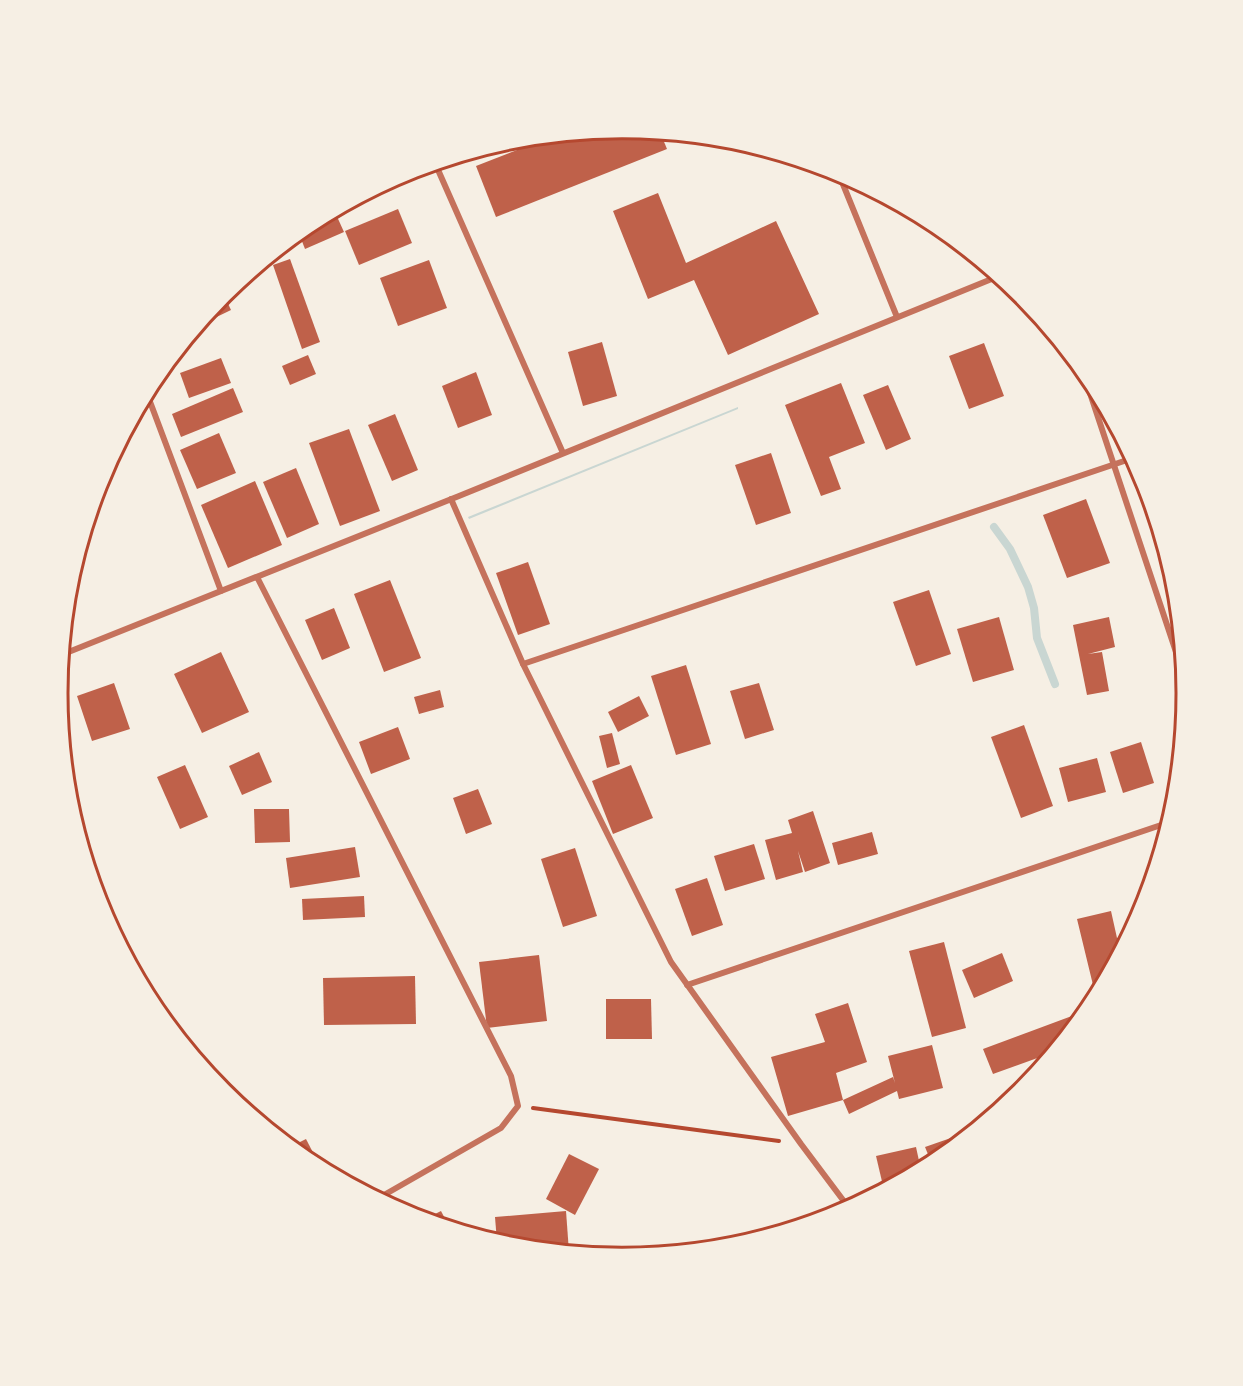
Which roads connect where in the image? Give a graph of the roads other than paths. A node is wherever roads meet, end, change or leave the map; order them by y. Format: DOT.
graph roads {
  1 [pos="438,170"];
  2 [pos="843,185"];
  3 [pos="991,279"];
  4 [pos="897,317"];
  5 [pos="150,402"];
  6 [pos="1095,406"];
  7 [pos="563,453"];
  8 [pos="1124,461"];
  9 [pos="1114,465"];
  10 [pos="451,499"];
  11 [pos="257,577"];
  12 [pos="221,591"];
  13 [pos="1173,642"];
  14 [pos="69,652"];
  15 [pos="522,664"];
  16 [pos="1159,826"];
  17 [pos="687,985"];
  18 [pos="385,1194"];
  19 [pos="844,1201"];
  1 -- 7 [label="street"];
  2 -- 4 [label="street"];
  3 -- 4 [label="street"];
  4 -- 7 [label="street"];
  5 -- 12 [label="street"];
  6 -- 9 [label="street"];
  7 -- 10 [label="street"];
  8 -- 9 [label="street"];
  9 -- 13 [label="street"];
  9 -- 15 [label="street"];
  10 -- 11 [label="street"];
  10 -- 15 [label="street"];
  11 -- 12 [label="street"];
  11 -- 18 [label="street"];
  12 -- 14 [label="street"];
  15 -- 17 [label="street"];
  16 -- 17 [label="street"];
  17 -- 19 [label="street"];
}
